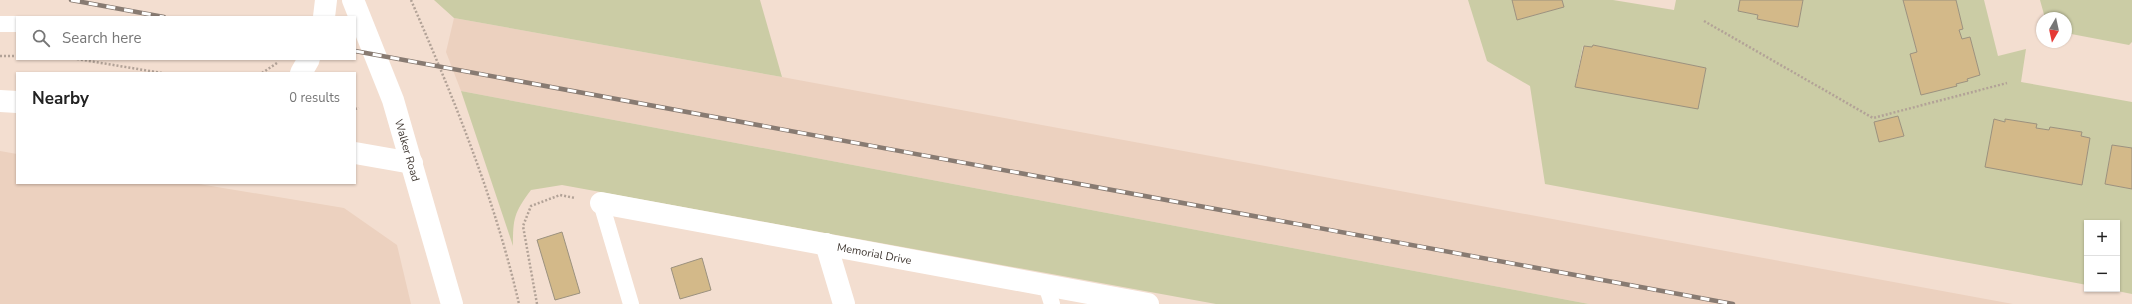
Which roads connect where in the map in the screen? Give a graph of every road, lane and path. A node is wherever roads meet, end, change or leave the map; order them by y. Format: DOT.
graph roads {
  1 [pos="326,0"];
  2 [pos="353,0"];
  3 [pos="411,0"];
  4 [pos="324,16"];
  5 [pos="1704,21"];
  6 [pos="0,24"];
  7 [pos="16,24"];
  8 [pos="0,56"];
  9 [pos="16,56"];
  10 [pos="83,60"];
  11 [pos="281,60"];
  12 [pos="308,60"];
  13 [pos="156,72"];
  14 [pos="263,72"];
  15 [pos="302,72"];
  16 [pos="2007,83"];
  17 [pos="0,101"];
  18 [pos="16,102"];
  19 [pos="359,108"];
  20 [pos="356,109"];
  21 [pos="356,153"];
  22 [pos="412,163"];
  23 [pos="600,203"];
  24 [pos="826,244"];
  25 [pos="1049,295"];
  26 [pos="452,304"];
  27 [pos="519,304"];
  28 [pos="538,304"];
  29 [pos="631,304"];
  30 [pos="844,304"];
  31 [pos="1148,304"];
  1 -- 4 [label="street"];
  2 -- 22 [label="street, Walker Road"];
  3 -- 27 [label="path"];
  5 -- 16 [label="path"];
  6 -- 7 [label="lane"];
  8 -- 9 [label="path"];
  10 -- 13 [label="path"];
  11 -- 14 [label="path"];
  12 -- 15 [label="street"];
  17 -- 18 [label="street"];
  19 -- 20 [label="path"];
  21 -- 22 [label="street"];
  22 -- 26 [label="street, Walker Road"];
  23 -- 24 [label="street, Memorial Drive"];
  23 -- 28 [label="path"];
  23 -- 29 [label="lane"];
  24 -- 25 [label="street, Memorial Drive"];
  24 -- 30 [label="street"];
  25 -- 31 [label="street, Memorial Drive"];
}
